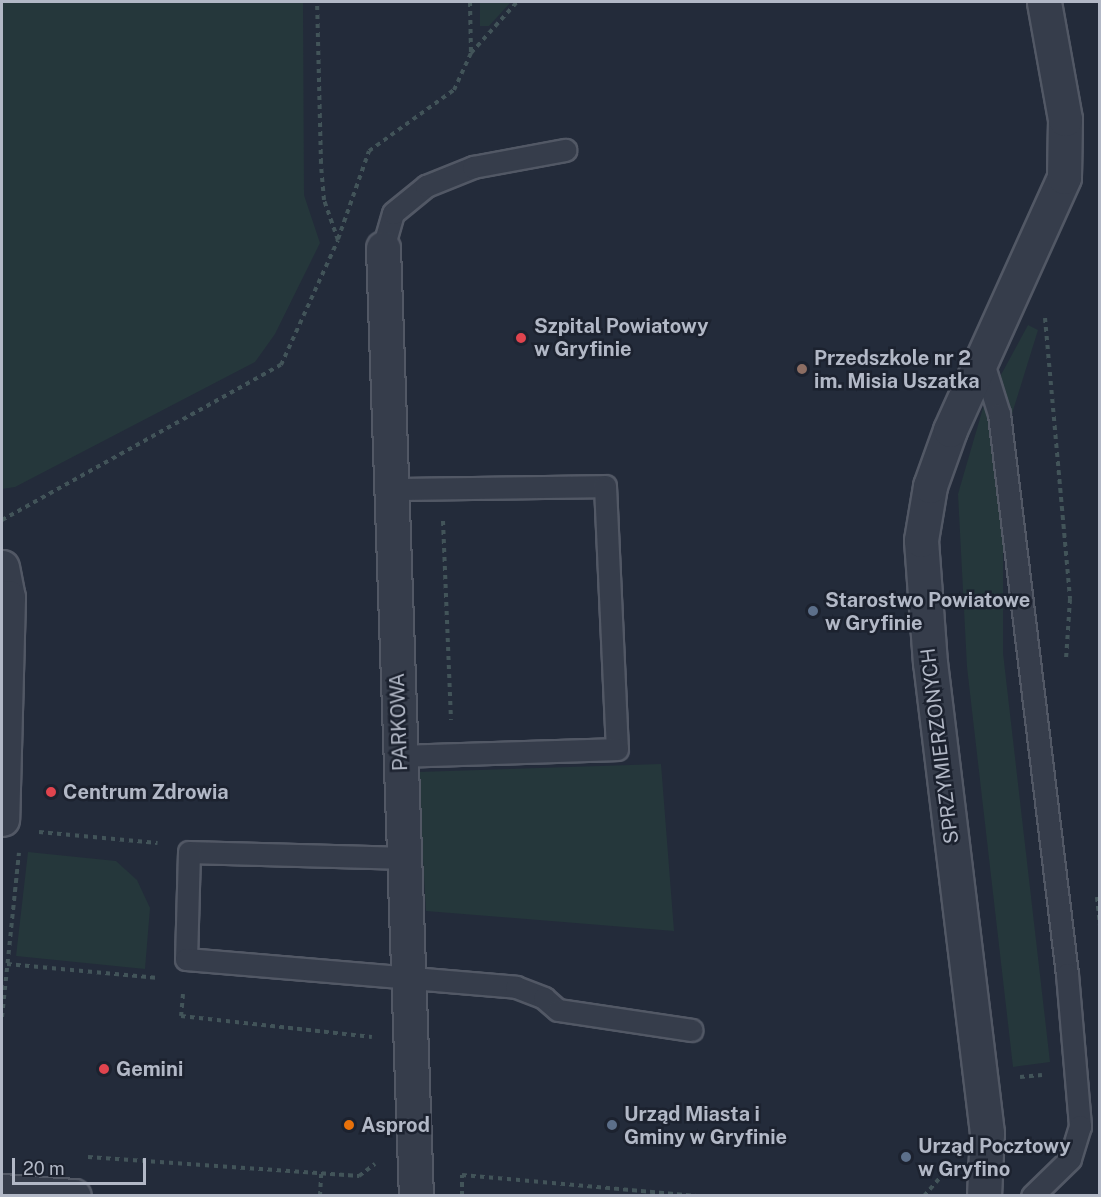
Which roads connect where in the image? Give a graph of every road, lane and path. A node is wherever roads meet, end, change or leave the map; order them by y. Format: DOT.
graph roads {
  1 [pos="317,2"];
  2 [pos="470,2"];
  3 [pos="517,2"];
  4 [pos="1044,2"];
  5 [pos="471,53"];
  6 [pos="565,150"];
  7 [pos="338,240"];
  8 [pos="382,249"];
  9 [pos="1045,310"];
  10 [pos="983,363"];
  11 [pos="393,489"];
  12 [pos="2,520"];
  13 [pos="2,567"];
  14 [pos="992,602"];
  15 [pos="960,606"];
  16 [pos="1065,665"];
  17 [pos="400,756"];
  18 [pos="11,831"];
  19 [pos="32,832"];
  20 [pos="189,852"];
  21 [pos="406,858"];
  22 [pos="1096,897"];
  23 [pos="1100,927"];
  24 [pos="186,959"];
  25 [pos="7,964"];
  26 [pos="410,976"];
  27 [pos="183,981"];
  28 [pos="2,1017"];
  29 [pos="692,1030"];
  30 [pos="380,1038"];
  31 [pos="1047,1074"];
  32 [pos="1015,1078"];
  33 [pos="75,1156"];
  34 [pos="321,1174"];
  35 [pos="415,1180"];
  36 [pos="2,1191"];
  37 [pos="74,1196"];
  38 [pos="320,1196"];
  39 [pos="462,1196"];
  40 [pos="699,1196"];
  41 [pos="984,1196"];
  42 [pos="1032,1196"];
  1 -- 7 [label="path"];
  2 -- 5 [label="path"];
  3 -- 5 [label="path"];
  4 -- 10 [label="street, SPRZYMIERZONYCH"];
  5 -- 7 [label="path"];
  6 -- 8 [label="lane"];
  7 -- 12 [label="path"];
  8 -- 11 [label="street, PARKOWA"];
  9 -- 16 [label="path"];
  10 -- 41 [label="street, SPRZYMIERZONYCH"];
  10 -- 42 [label="lane"];
  11 -- 17 [label="street, PARKOWA"];
  11 -- 17 [label="lane"];
  13 -- 18 [label="street"];
  14 -- 15 [label="path"];
  17 -- 21 [label="street, PARKOWA"];
  18 -- 25 [label="path"];
  19 -- 20 [label="path"];
  20 -- 21 [label="lane"];
  20 -- 24 [label="lane"];
  21 -- 26 [label="street, PARKOWA"];
  22 -- 23 [label="path"];
  24 -- 26 [label="lane"];
  24 -- 27 [label="path"];
  25 -- 27 [label="path"];
  25 -- 28 [label="path"];
  26 -- 29 [label="lane"];
  26 -- 35 [label="street, PARKOWA"];
  27 -- 30 [label="path"];
  31 -- 32 [label="path"];
  33 -- 34 [label="path"];
  34 -- 35 [label="path"];
  34 -- 38 [label="path"];
  36 -- 37 [label="street"];
  39 -- 40 [label="path"];
}
